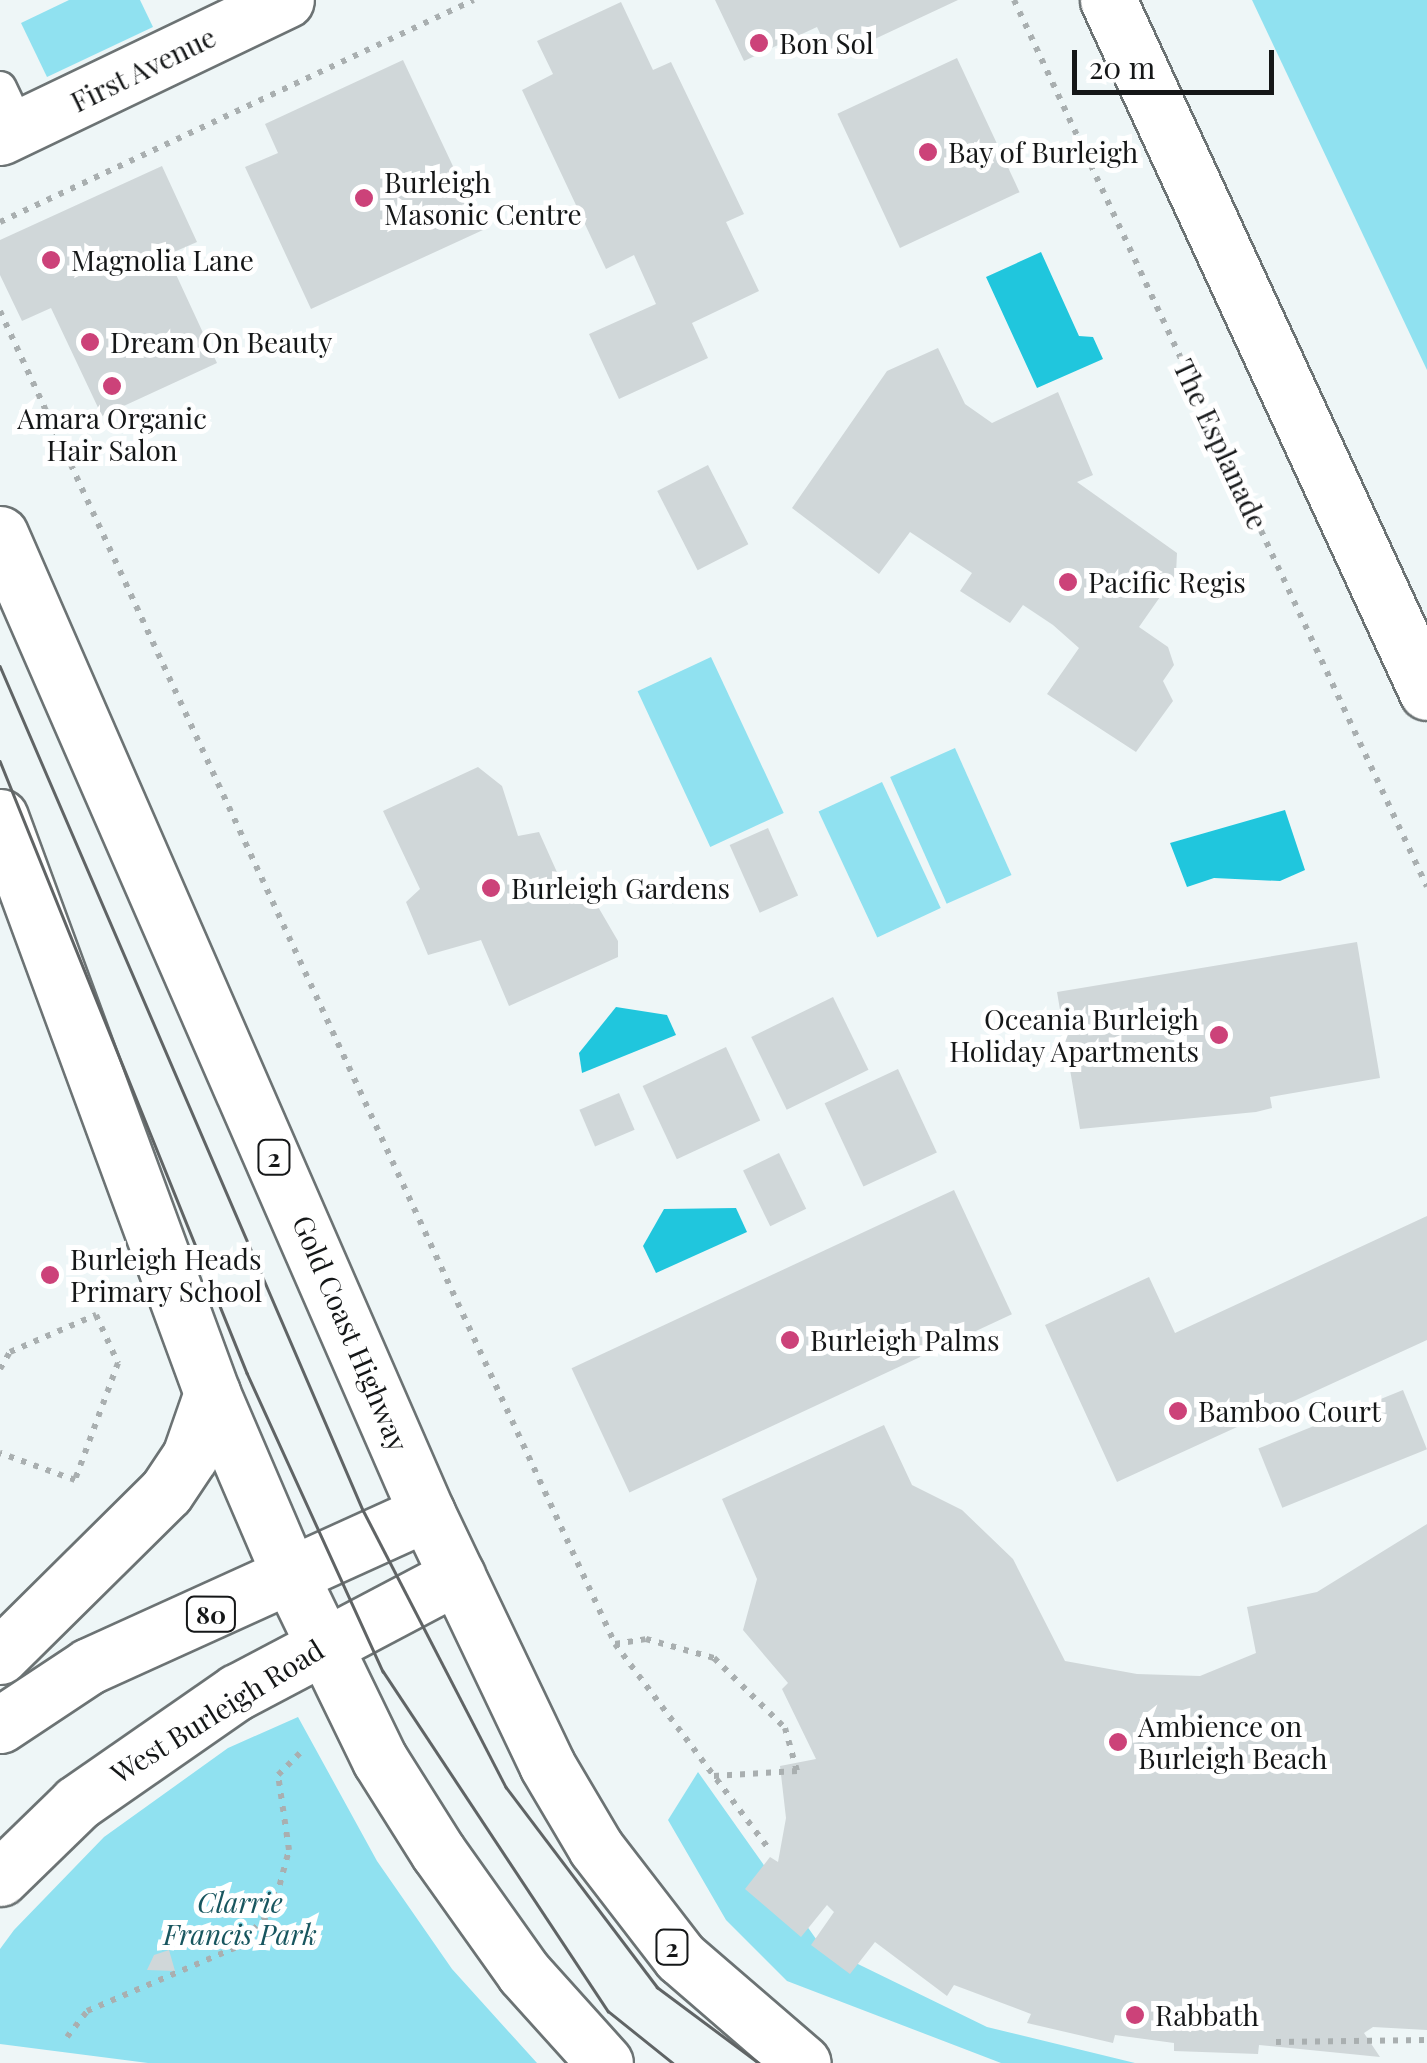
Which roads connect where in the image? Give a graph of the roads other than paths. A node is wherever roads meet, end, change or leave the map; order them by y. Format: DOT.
graph roads {
  1 [pos="286,0"];
  2 [pos="1108,0"];
  3 [pos="6,117"];
  4 [pos="0,534"];
  5 [pos="1427,692"];
  6 [pos="0,817"];
  7 [pos="212,1394"];
  8 [pos="428,1513"];
  9 [pos="290,1574"];
  10 [pos="457,1576"];
  11 [pos="324,1642"];
  12 [pos="0,1656"];
  13 [pos="10,1705"];
  14 [pos="0,1878"];
  15 [pos="605,2063"];
  16 [pos="803,2063"];
  1 -- 3 [label="main road, First Avenue"];
  2 -- 5 [label="main road"];
  4 -- 8 [label="main road, Gold Coast Highway / 2"];
  6 -- 7 [label="main road"];
  7 -- 9 [label="main road"];
  7 -- 12 [label="main road"];
  8 -- 9 [label="main road, 80"];
  8 -- 10 [label="main road, Gold Coast Highway / 2"];
  9 -- 11 [label="main road"];
  9 -- 13 [label="main road, 80"];
  10 -- 11 [label="main road, West Burleigh Road"];
  10 -- 16 [label="main road, Gold Coast Highway / 2"];
  11 -- 14 [label="main road, West Burleigh Road"];
  11 -- 15 [label="main road"];
}
